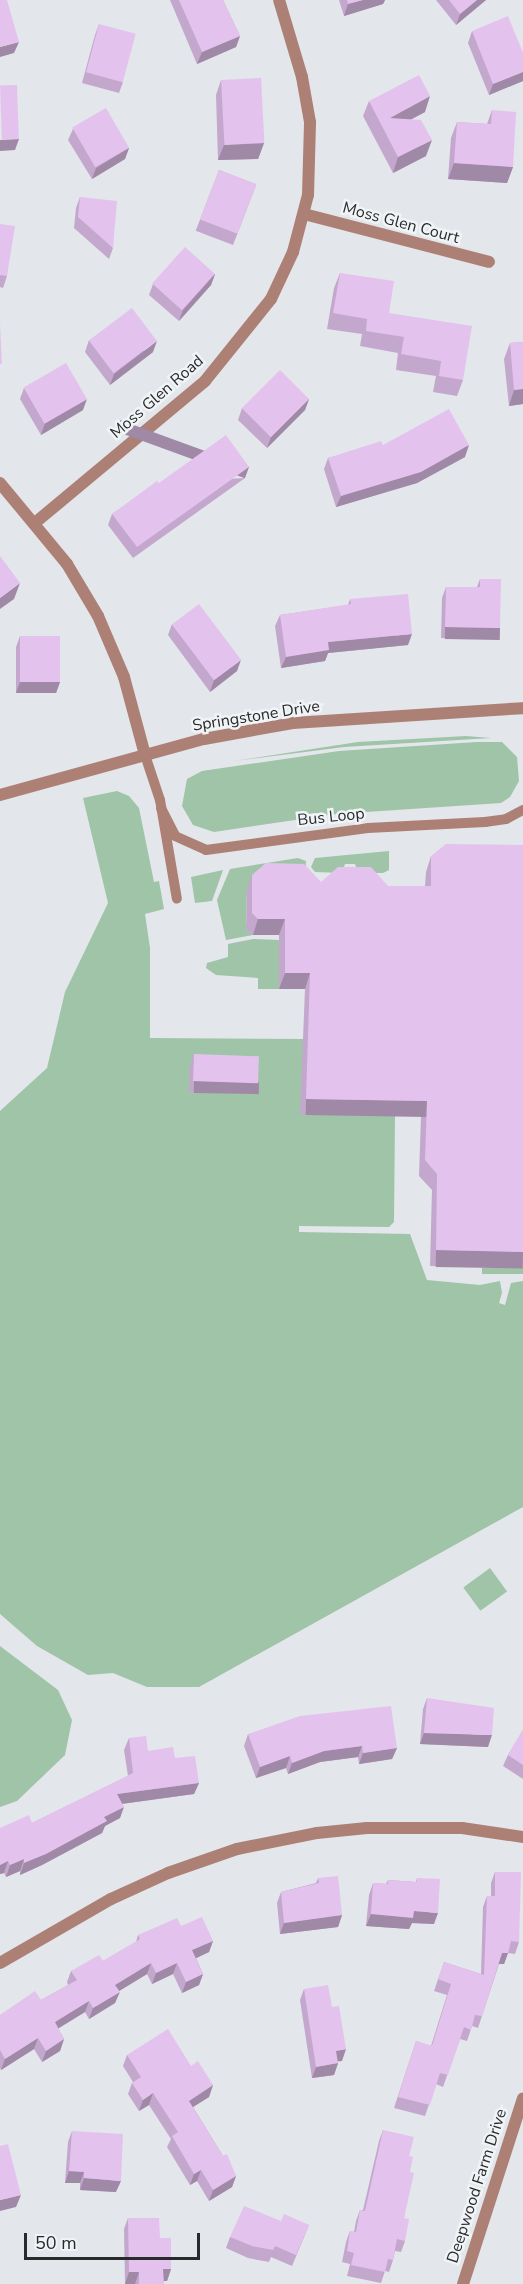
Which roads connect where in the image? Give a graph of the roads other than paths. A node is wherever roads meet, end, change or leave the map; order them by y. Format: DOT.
graph roads {
  1 [pos="279,0"];
  2 [pos="304,214"];
  3 [pos="489,262"];
  4 [pos="0,483"];
  5 [pos="36,522"];
  6 [pos="523,708"];
  7 [pos="145,755"];
  8 [pos="0,795"];
  9 [pos="161,808"];
  10 [pos="523,810"];
  11 [pos="177,899"];
  12 [pos="523,1837"];
  13 [pos="0,1963"];
  14 [pos="523,2098"];
  15 [pos="463,2284"];
  1 -- 2 [label="street, Moss Glen Road"];
  2 -- 3 [label="street, Moss Glen Court"];
  2 -- 5 [label="street, Moss Glen Road"];
  4 -- 5 [label="street"];
  5 -- 7 [label="street"];
  6 -- 7 [label="street, Springstone Drive"];
  7 -- 8 [label="street, Springstone Drive"];
  7 -- 9 [label="lane"];
  9 -- 10 [label="lane, Bus Loop"];
  9 -- 11 [label="lane"];
  12 -- 13 [label="street"];
  14 -- 15 [label="street, Deepwood Farm Drive"];
}
